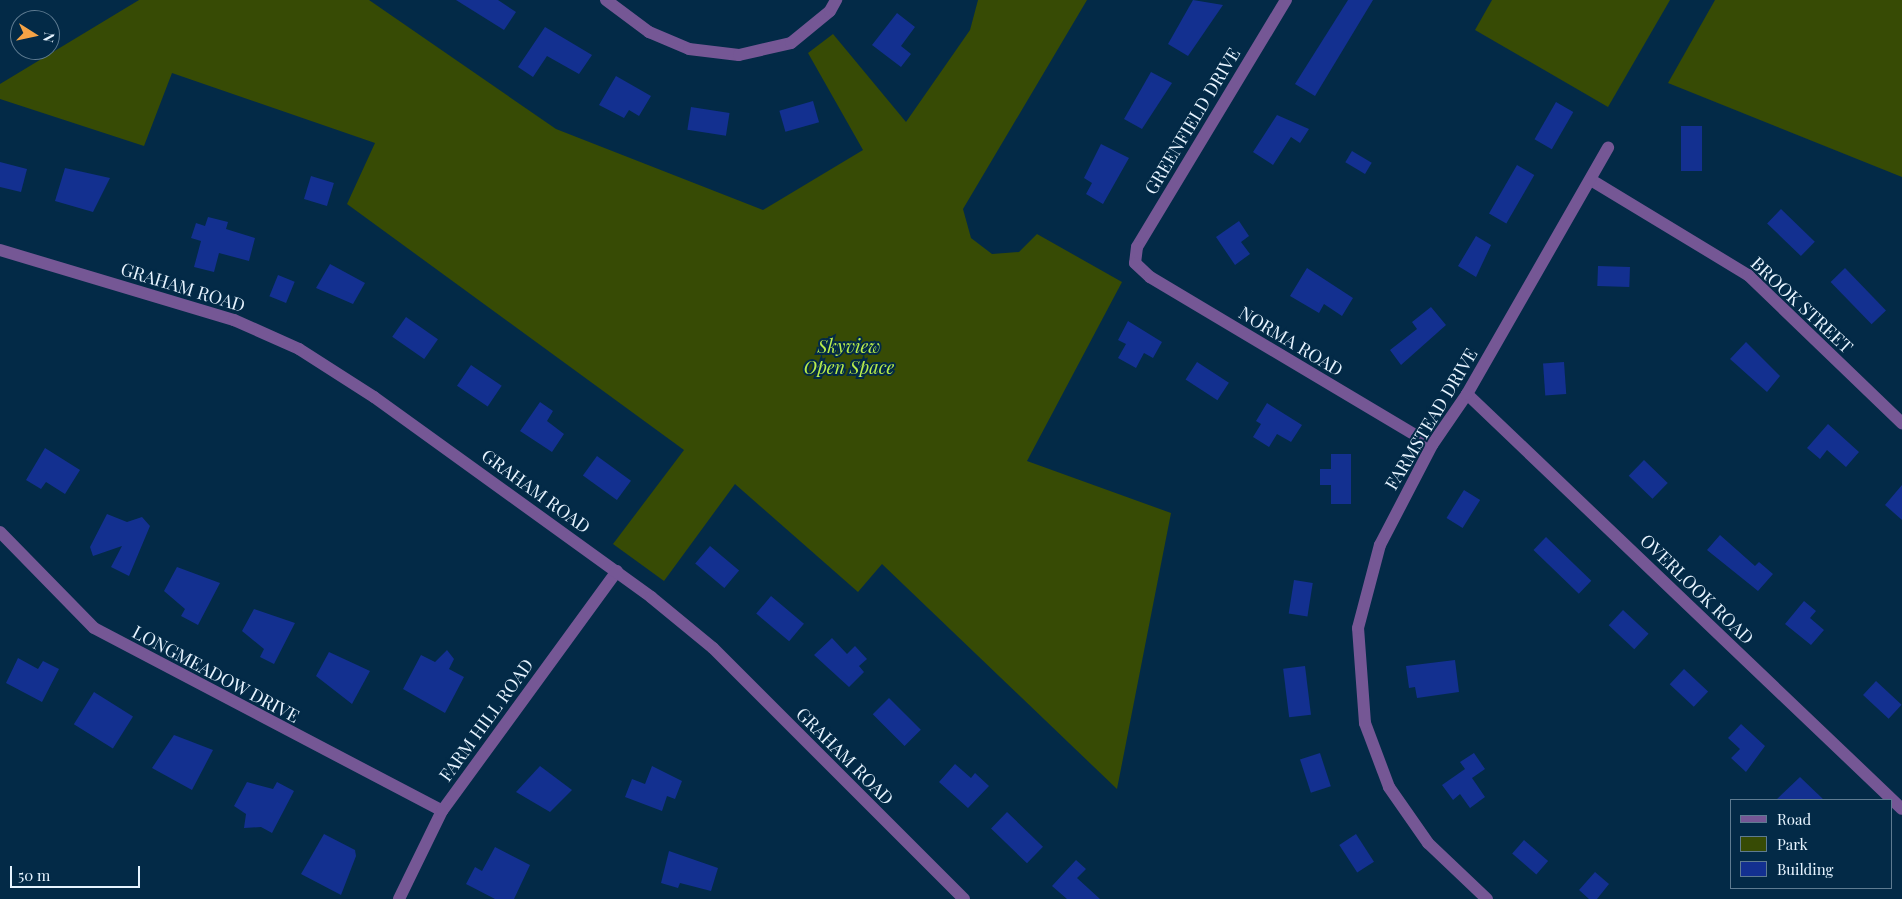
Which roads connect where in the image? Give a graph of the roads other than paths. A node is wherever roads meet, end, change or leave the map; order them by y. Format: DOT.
graph roads {
  1 [pos="606,0"];
  2 [pos="836,0"];
  3 [pos="1286,0"];
  4 [pos="1608,148"];
  5 [pos="1591,180"];
  6 [pos="0,250"];
  7 [pos="1135,263"];
  8 [pos="1467,394"];
  9 [pos="1902,423"];
  10 [pos="1432,446"];
  11 [pos="0,532"];
  12 [pos="617,572"];
  13 [pos="1892,799"];
  14 [pos="1892,799"];
  15 [pos="1902,809"];
  16 [pos="442,811"];
  17 [pos="399,899"];
  18 [pos="964,899"];
  19 [pos="1487,899"];
  1 -- 2 [label="street"];
  3 -- 7 [label="street, GREENFIELD DRIVE"];
  4 -- 5 [label="street, FARMSTEAD DRIVE"];
  5 -- 8 [label="street, FARMSTEAD DRIVE"];
  5 -- 9 [label="street, BROOK STREET"];
  6 -- 12 [label="street, GRAHAM ROAD"];
  7 -- 10 [label="street, NORMA ROAD"];
  8 -- 10 [label="street, FARMSTEAD DRIVE"];
  8 -- 13 [label="street, OVERLOOK ROAD"];
  10 -- 19 [label="street, FARMSTEAD DRIVE"];
  11 -- 16 [label="street, LONGMEADOW DRIVE"];
  12 -- 16 [label="street, FARM HILL ROAD"];
  12 -- 18 [label="street, GRAHAM ROAD"];
  14 -- 15 [label="street, OVERLOOK ROAD"];
  16 -- 17 [label="street, FARM HILL ROAD"];
}
